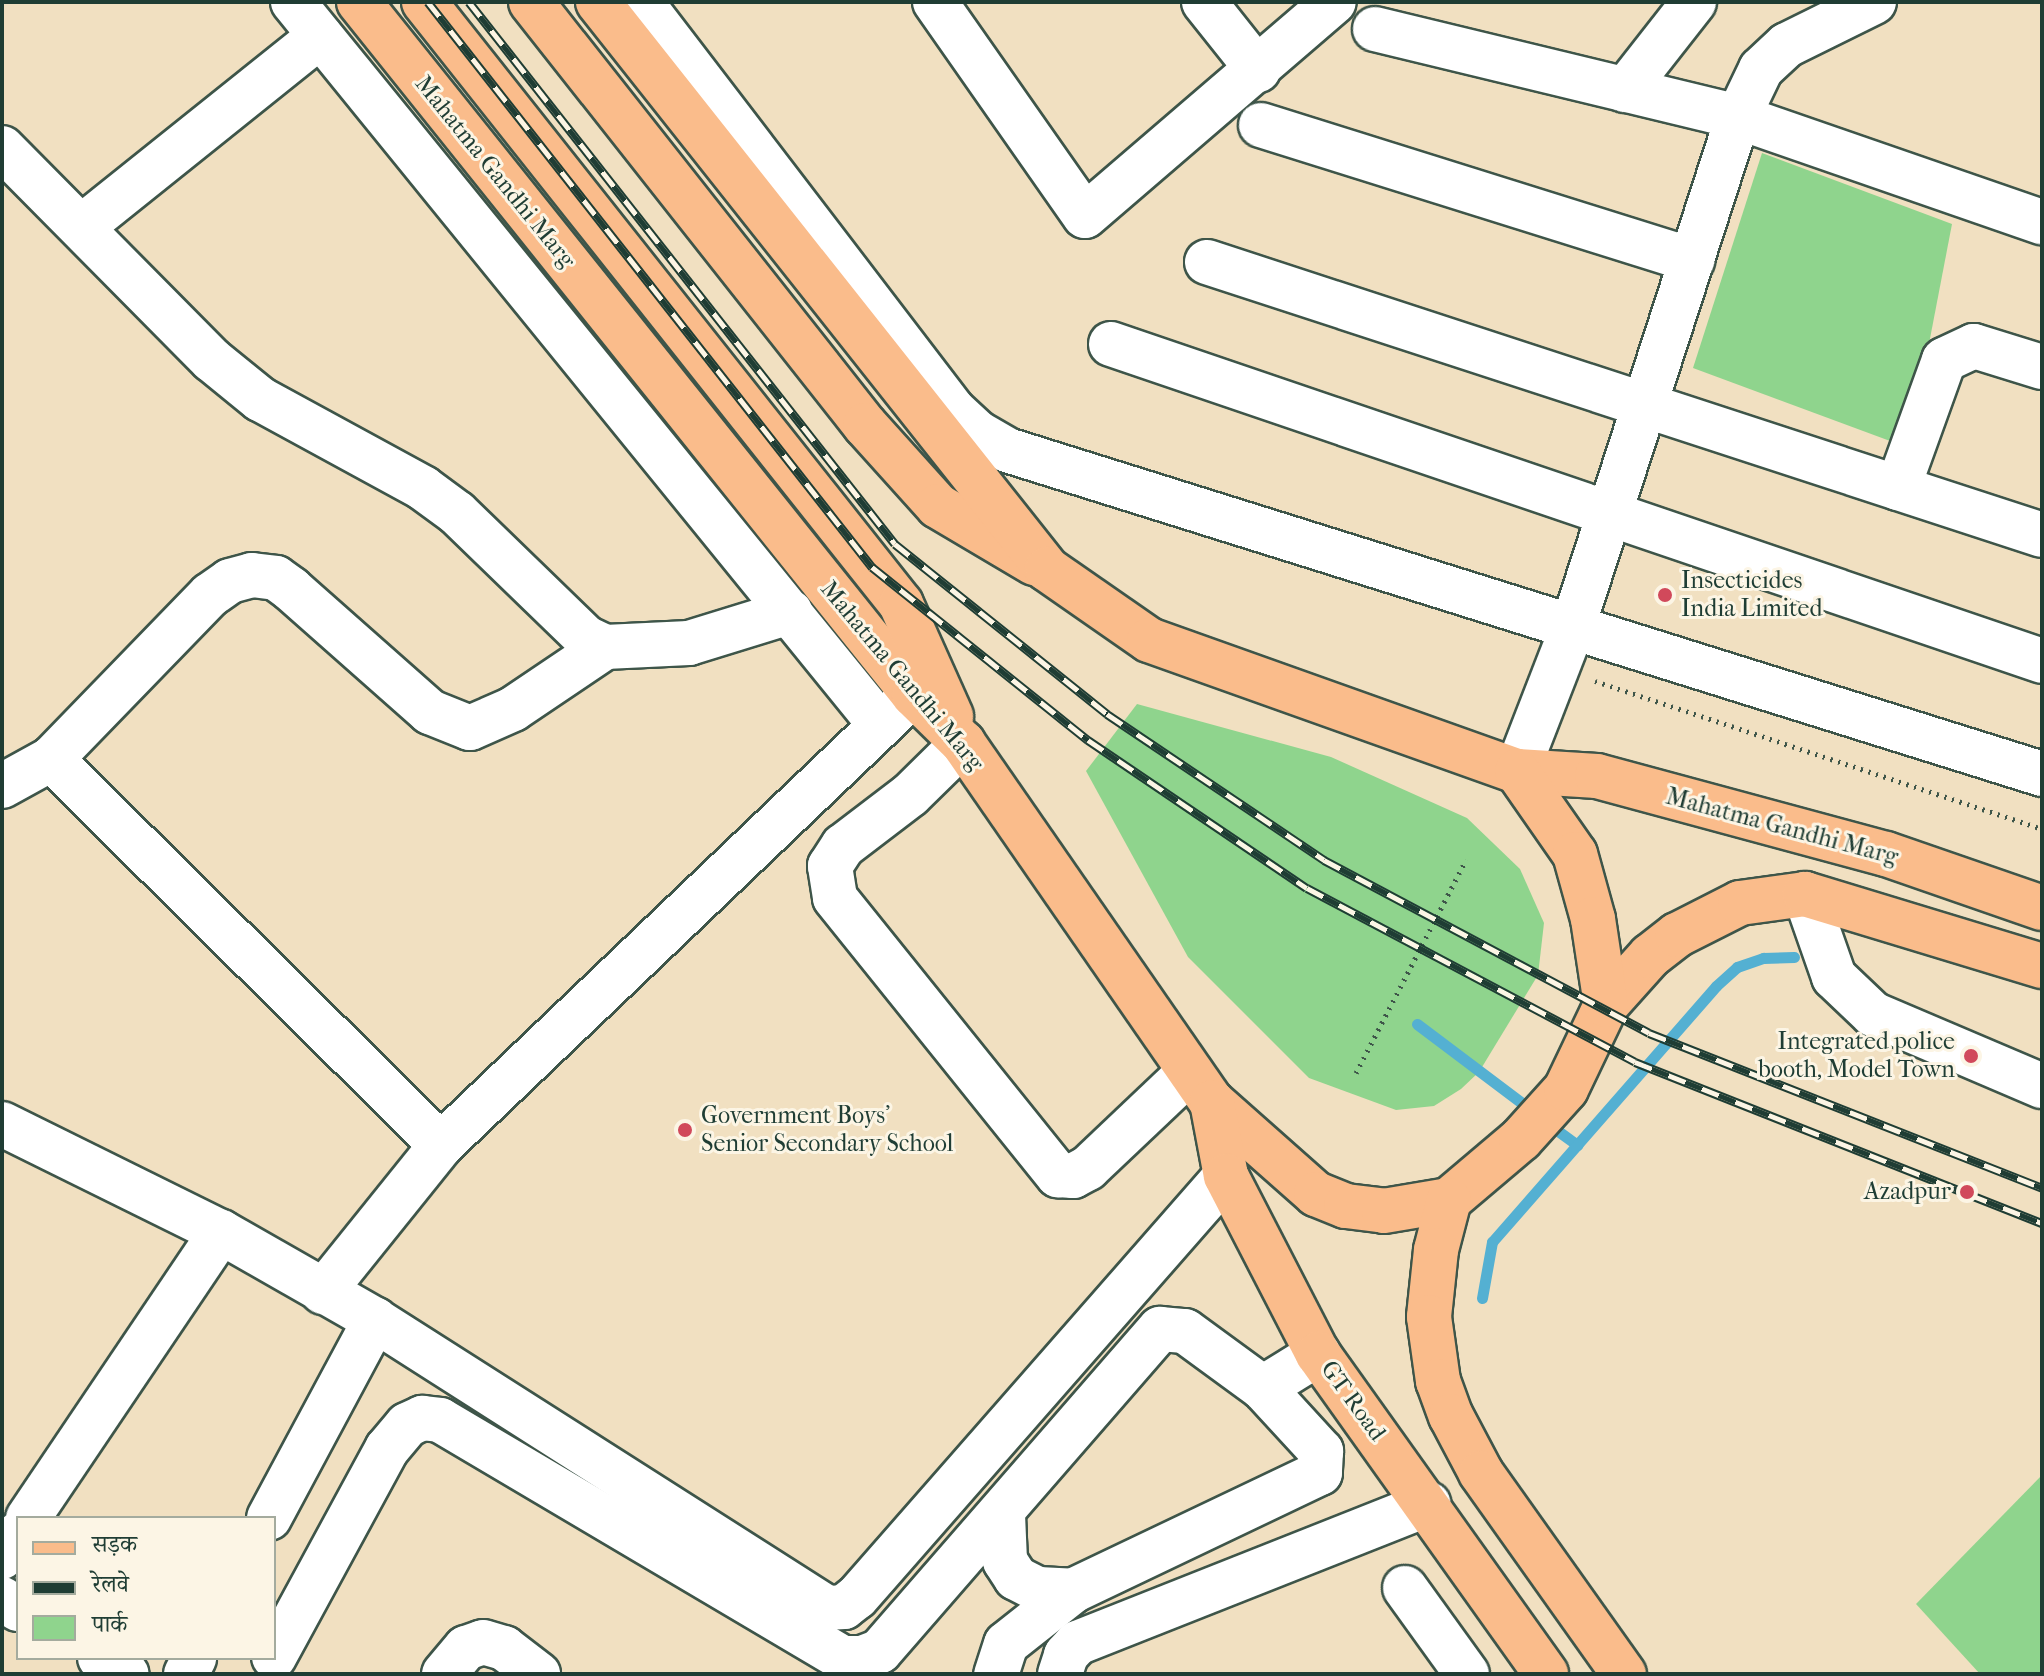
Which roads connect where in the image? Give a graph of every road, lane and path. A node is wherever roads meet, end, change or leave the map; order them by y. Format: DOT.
graph roads {
  1 [pos="293,2"];
  2 [pos="359,2"];
  3 [pos="424,2"];
  4 [pos="531,2"];
  5 [pos="598,2"];
  6 [pos="935,2"];
  7 [pos="1204,2"];
  8 [pos="1334,2"];
  9 [pos="1694,2"];
  10 [pos="1874,2"];
  11 [pos="652,17"];
  12 [pos="1375,29"];
  13 [pos="320,36"];
  14 [pos="1258,70"];
  15 [pos="1625,90"];
  16 [pos="1738,117"];
  17 [pos="1261,125"];
  18 [pos="2,148"];
  19 [pos="2042,222"];
  20 [pos="83,226"];
  21 [pos="1692,260"];
  22 [pos="1207,262"];
  23 [pos="1111,344"];
  24 [pos="2042,367"];
  25 [pos="1645,405"];
  26 [pos="1898,488"];
  27 [pos="1610,514"];
  28 [pos="2042,535"];
  29 [pos="1047,569"];
  30 [pos="790,612"];
  31 [pos="605,647"];
  32 [pos="1564,648"];
  33 [pos="2042,661"];
  34 [pos="914,695"];
  35 [pos="879,723"];
  36 [pos="963,743"];
  37 [pos="51,759"];
  38 [pos="1517,771"];
  39 [pos="2042,774"];
  40 [pos="2,786"];
  41 [pos="2042,829"];
  42 [pos="1466,860"];
  43 [pos="1805,894"];
  44 [pos="2042,908"];
  45 [pos="2042,966"];
  46 [pos="1606,1005"];
  47 [pos="1356,1073"];
  48 [pos="2042,1086"];
  49 [pos="1201,1087"];
  50 [pos="2,1124"];
  51 [pos="441,1145"];
  52 [pos="1226,1176"];
  53 [pos="1449,1200"];
  54 [pos="221,1232"];
  55 [pos="323,1292"];
  56 [pos="375,1320"];
  57 [pos="1318,1354"];
  58 [pos="1263,1388"];
  59 [pos="1428,1504"];
  60 [pos="1003,1515"];
  61 [pos="29,1516"];
  62 [pos="270,1516"];
  63 [pos="16,1537"];
  64 [pos="2,1557"];
  65 [pos="1405,1588"];
  66 [pos="1073,1591"];
  67 [pos="276,1654"];
  68 [pos="103,1660"];
  69 [pos="875,1662"];
  70 [pos="127,1674"];
  71 [pos="444,1674"];
  72 [pos="538,1674"];
  73 [pos="996,1674"];
  74 [pos="1060,1674"];
  75 [pos="1467,1674"];
  76 [pos="1546,1674"];
  77 [pos="1624,1674"];
  1 -- 13 [label="street"];
  2 -- 34 [label="main road, Mahatma Gandhi Marg"];
  3 -- 36 [label="main road"];
  4 -- 29 [label="main road"];
  5 -- 11 [label="main road, Mahatma Gandhi Marg"];
  6 -- 14 [label="street"];
  7 -- 14 [label="street"];
  8 -- 14 [label="street"];
  9 -- 15 [label="street"];
  10 -- 16 [label="street"];
  11 -- 29 [label="main road, Mahatma Gandhi Marg"];
  11 -- 32 [label="street"];
  12 -- 15 [label="street"];
  13 -- 20 [label="street"];
  13 -- 30 [label="street"];
  15 -- 16 [label="street"];
  16 -- 19 [label="street"];
  16 -- 21 [label="street"];
  17 -- 21 [label="street"];
  18 -- 20 [label="street"];
  20 -- 31 [label="street"];
  21 -- 25 [label="street"];
  22 -- 25 [label="street"];
  23 -- 27 [label="street"];
  24 -- 26 [label="street"];
  25 -- 26 [label="street"];
  25 -- 27 [label="street"];
  26 -- 28 [label="street"];
  27 -- 32 [label="street"];
  27 -- 33 [label="street"];
  29 -- 38 [label="main road, Mahatma Gandhi Marg"];
  30 -- 31 [label="street"];
  30 -- 35 [label="street"];
  31 -- 37 [label="street"];
  32 -- 38 [label="street"];
  32 -- 39 [label="street"];
  32 -- 41 [label="path"];
  34 -- 35 [label="street"];
  34 -- 36 [label="main road, Mahatma Gandhi Marg"];
  35 -- 51 [label="street"];
  36 -- 49 [label="main road, Mahatma Gandhi Marg"];
  36 -- 49 [label="street"];
  37 -- 40 [label="street"];
  37 -- 51 [label="street"];
  38 -- 44 [label="main road, Mahatma Gandhi Marg"];
  38 -- 46 [label="main road"];
  42 -- 47 [label="path"];
  43 -- 45 [label="main road"];
  43 -- 46 [label="main road"];
  43 -- 48 [label="street"];
  46 -- 53 [label="main road"];
  49 -- 52 [label="main road, GT Road"];
  49 -- 53 [label="main road, Mahatma Gandhi Marg"];
  50 -- 54 [label="street"];
  51 -- 55 [label="street"];
  52 -- 56 [label="street"];
  52 -- 57 [label="main road, GT Road"];
  53 -- 77 [label="main road"];
  54 -- 55 [label="street"];
  54 -- 61 [label="street"];
  55 -- 56 [label="street"];
  56 -- 62 [label="street"];
  57 -- 58 [label="street"];
  57 -- 59 [label="main road, GT Road"];
  58 -- 60 [label="street"];
  58 -- 66 [label="street"];
  59 -- 74 [label="street"];
  59 -- 76 [label="main road, GT Road"];
  60 -- 66 [label="street"];
  60 -- 69 [label="street"];
  63 -- 64 [label="street"];
  65 -- 75 [label="street"];
  66 -- 73 [label="street"];
  67 -- 69 [label="street"];
  68 -- 70 [label="street"];
  71 -- 72 [label="street"];
}
